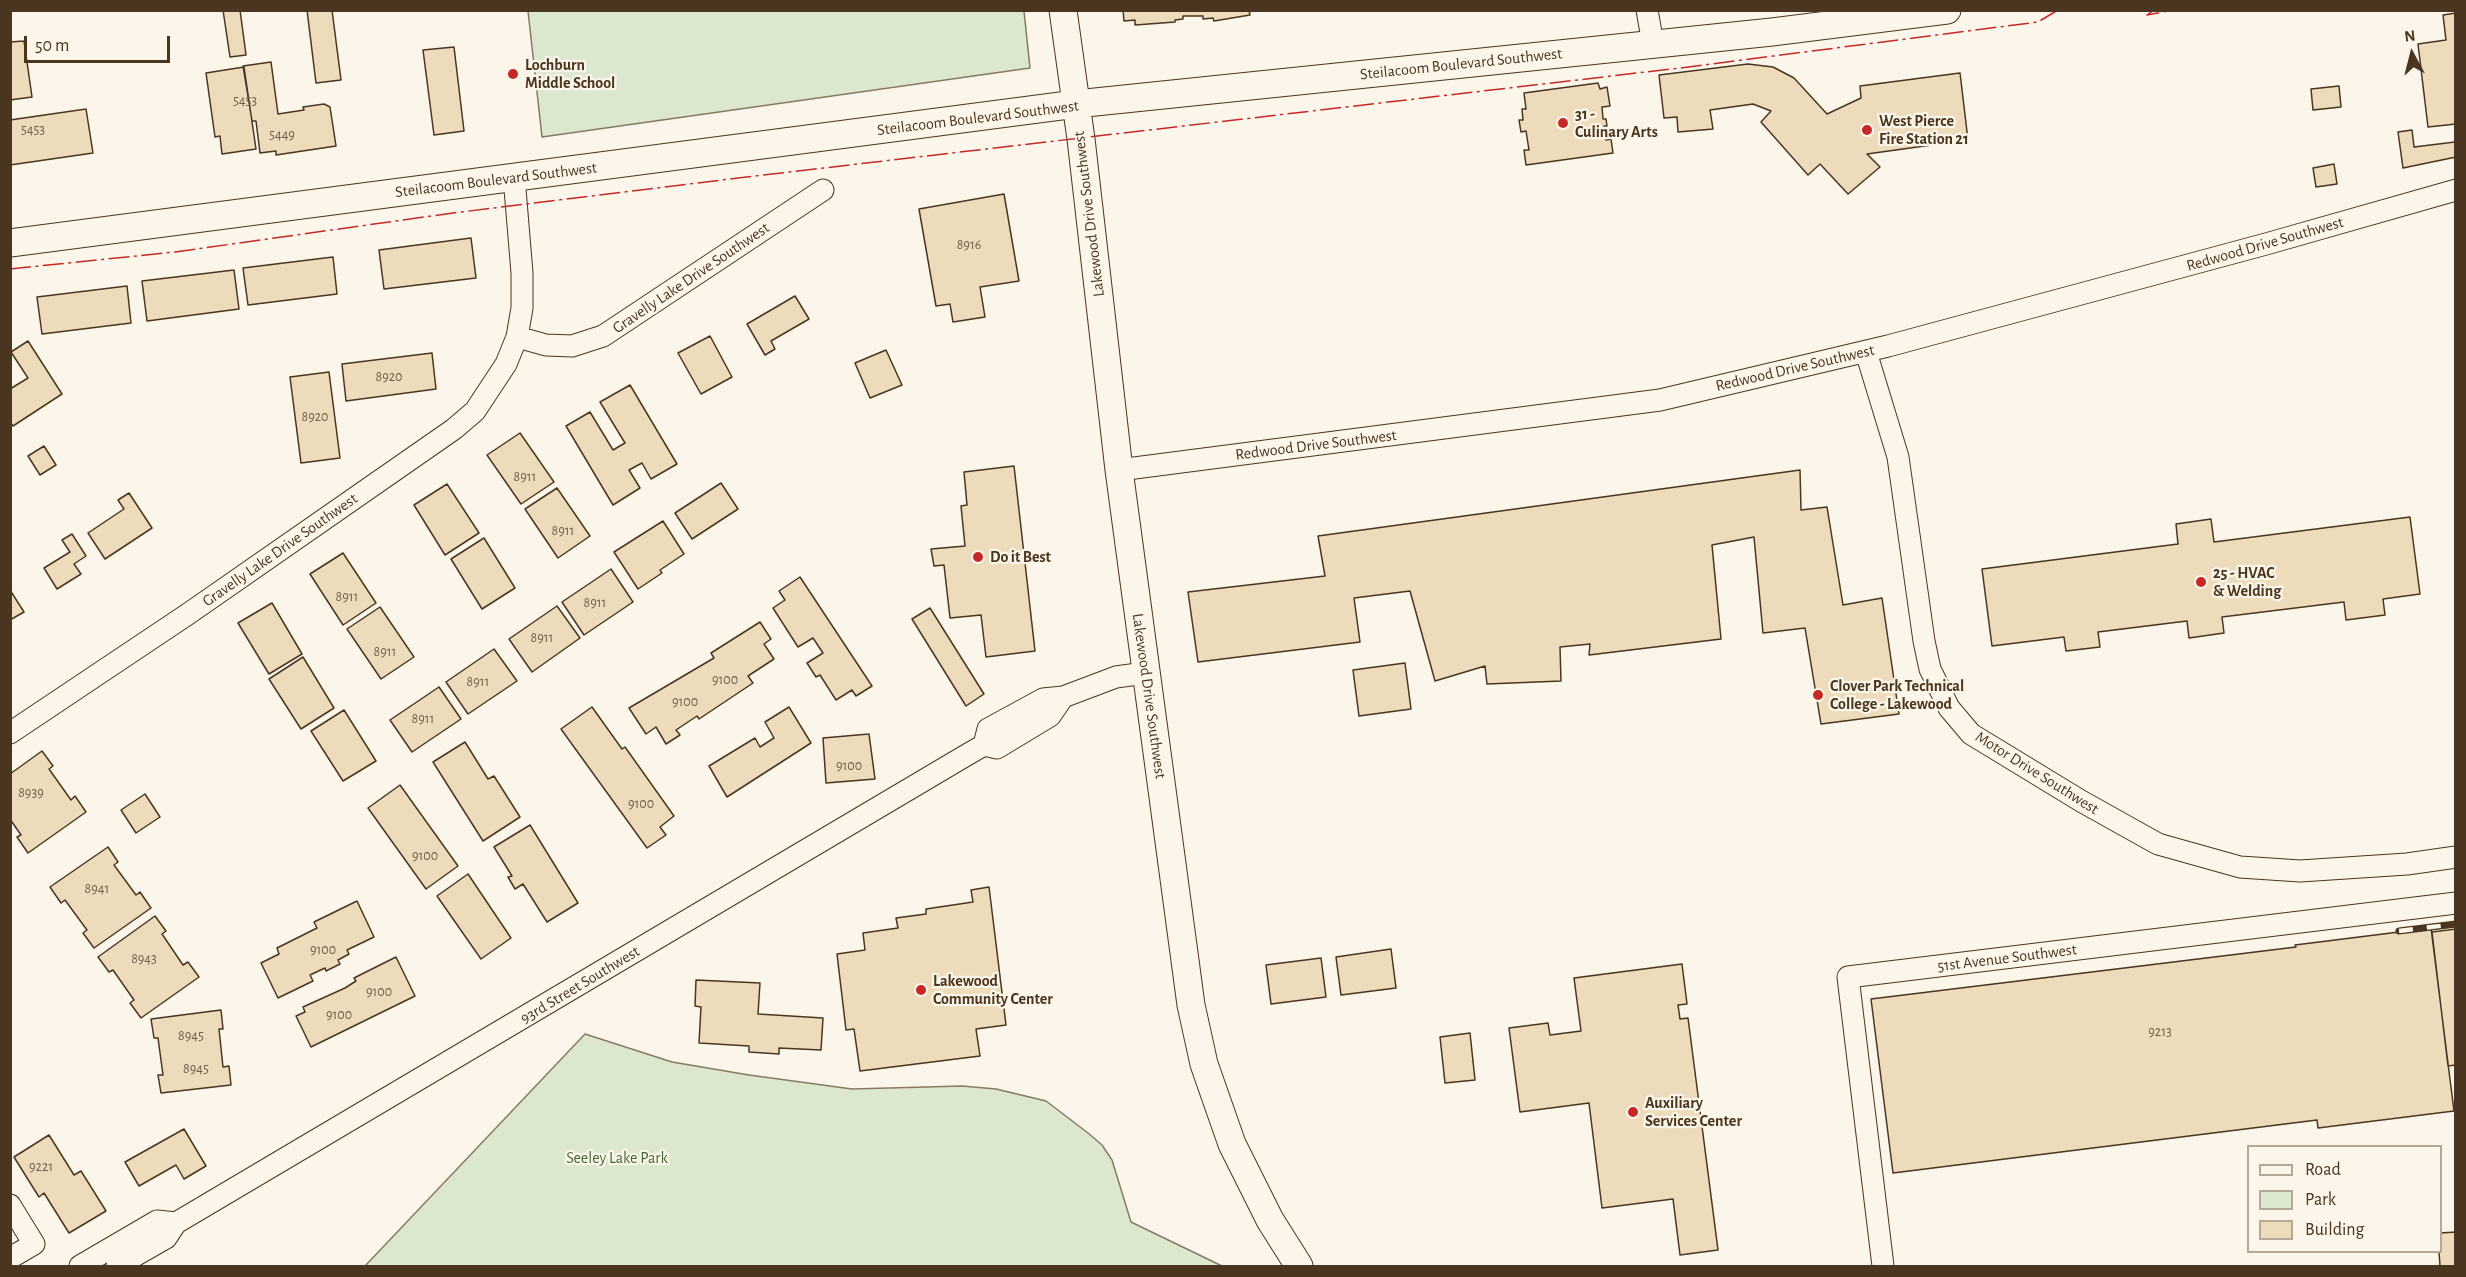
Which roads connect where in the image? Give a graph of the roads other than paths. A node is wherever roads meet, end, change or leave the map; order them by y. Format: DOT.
graph roads {
  1 [pos="1064,10"];
  2 [pos="1947,10"];
  3 [pos="1648,11"];
  4 [pos="1653,44"];
  5 [pos="1076,105"];
  6 [pos="514,177"];
  7 [pos="823,190"];
  8 [pos="2456,190"];
  9 [pos="10,243"];
  10 [pos="517,338"];
  11 [pos="1866,352"];
  12 [pos="1119,470"];
  13 [pos="1145,673"];
  14 [pos="10,733"];
  15 [pos="2456,857"];
  16 [pos="2456,903"];
  17 [pos="10,1205"];
  18 [pos="176,1223"];
  19 [pos="10,1258"];
  20 [pos="80,1266"];
  21 [pos="117,1266"];
  22 [pos="1299,1266"];
  23 [pos="1883,1266"];
  1 -- 5 [label="main road, Lakewood Drive Southwest"];
  2 -- 4 [label="main road, Steilacoom Boulevard Southwest"];
  3 -- 4 [label="street"];
  4 -- 5 [label="main road, Steilacoom Boulevard Southwest"];
  5 -- 6 [label="main road, Steilacoom Boulevard Southwest"];
  5 -- 12 [label="main road, Lakewood Drive Southwest"];
  6 -- 9 [label="main road, Steilacoom Boulevard Southwest"];
  6 -- 10 [label="street, Gravelly Lake Drive Southwest"];
  7 -- 10 [label="street, Gravelly Lake Drive Southwest"];
  8 -- 11 [label="street, Redwood Drive Southwest"];
  10 -- 14 [label="street, Gravelly Lake Drive Southwest"];
  11 -- 12 [label="street, Redwood Drive Southwest"];
  11 -- 15 [label="street, Motor Drive Southwest"];
  12 -- 13 [label="main road, Lakewood Drive Southwest"];
  13 -- 18 [label="street, 93rd Street Southwest"];
  13 -- 22 [label="main road, Lakewood Drive Southwest"];
  16 -- 23 [label="street, 51st Avenue Southwest"];
  17 -- 19 [label="street"];
  18 -- 20 [label="street, 93rd Street Southwest"];
  18 -- 21 [label="street, 93rd Street Southwest"];
}
